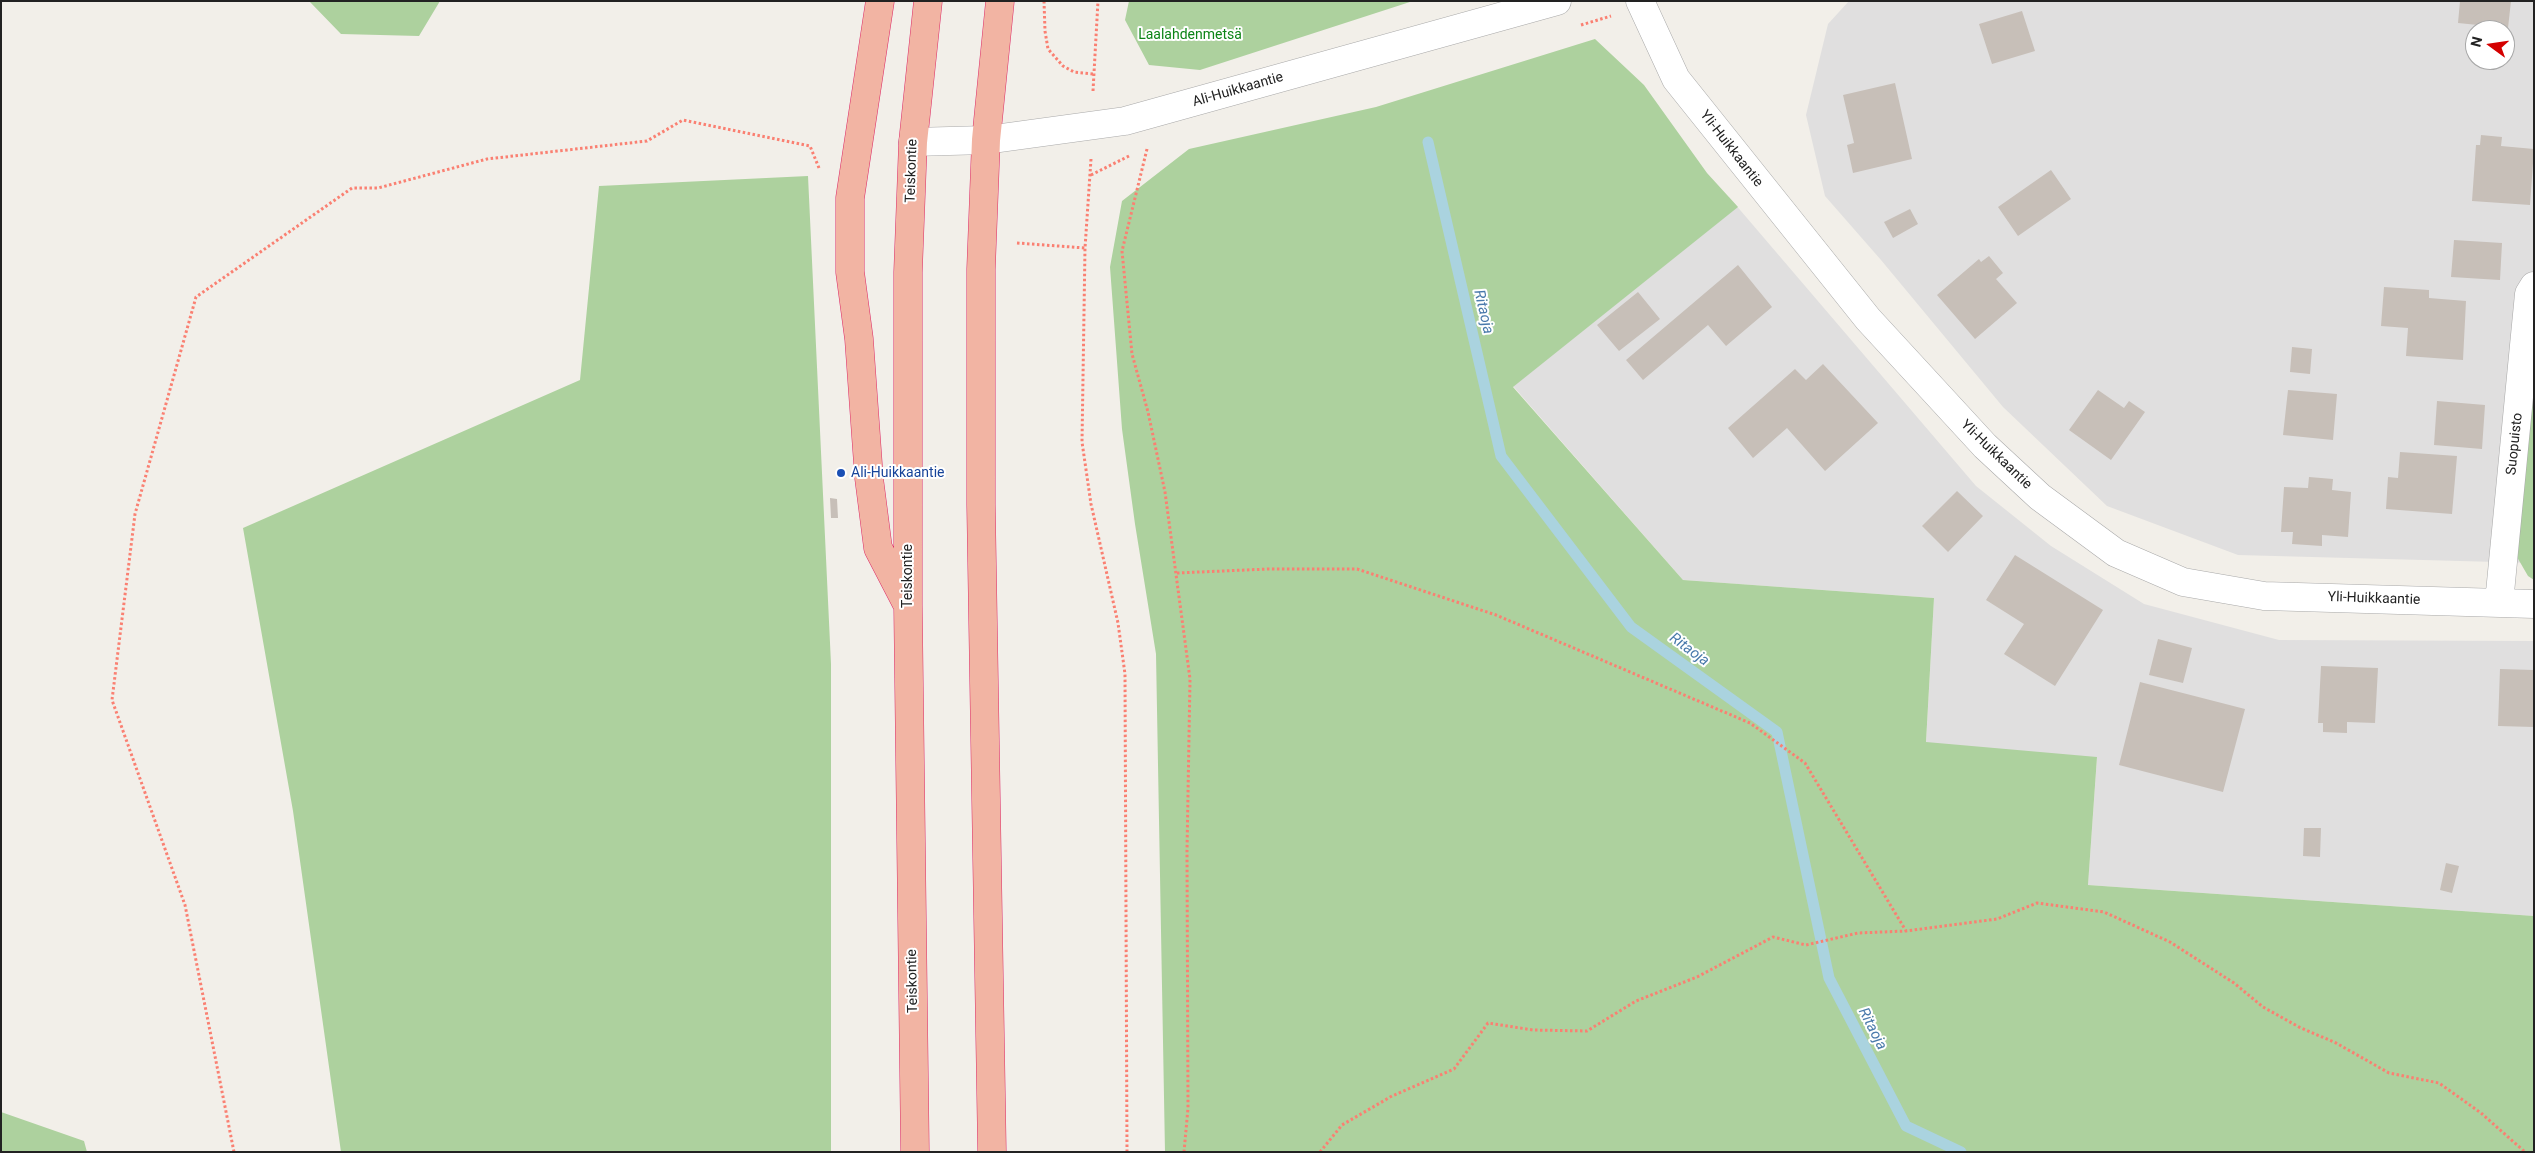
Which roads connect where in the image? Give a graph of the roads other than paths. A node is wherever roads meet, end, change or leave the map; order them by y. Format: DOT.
graph roads {
  1 [pos="880,1"];
  2 [pos="928,1"];
  3 [pos="1000,1"];
  4 [pos="1557,1"];
  5 [pos="1640,1"];
  6 [pos="986,140"];
  7 [pos="912,142"];
  8 [pos="2534,286"];
  9 [pos="2499,603"];
  10 [pos="2534,604"];
  11 [pos="908,606"];
  12 [pos="915,1152"];
  13 [pos="992,1152"];
  1 -- 11 [label="highway"];
  2 -- 7 [label="highway, Teiskontie"];
  3 -- 6 [label="highway"];
  4 -- 6 [label="street, Ali-Huikkaantie"];
  5 -- 9 [label="street, Yli-Huikkaantie"];
  6 -- 7 [label="street, Ali-Huikkaantie"];
  6 -- 13 [label="highway"];
  7 -- 11 [label="highway, Teiskontie"];
  8 -- 9 [label="street, Suopuisto"];
  9 -- 10 [label="street, Yli-Huikkaantie"];
  11 -- 12 [label="highway, Teiskontie"];
}
